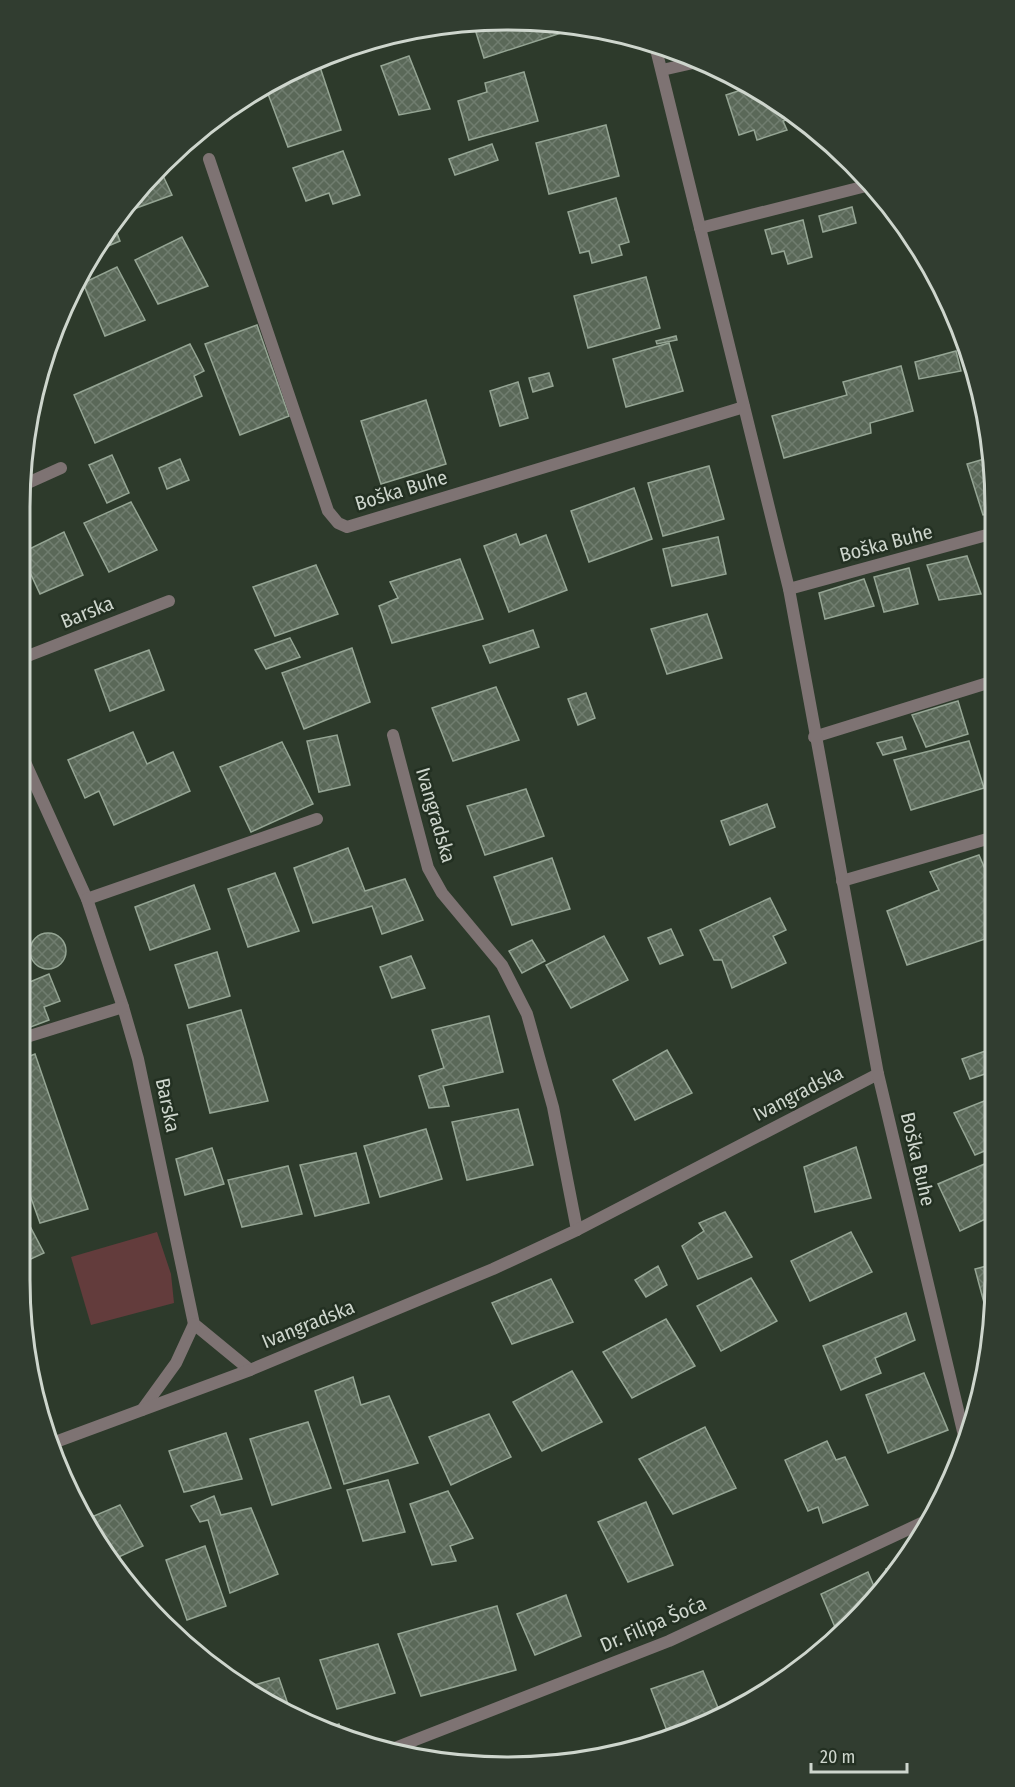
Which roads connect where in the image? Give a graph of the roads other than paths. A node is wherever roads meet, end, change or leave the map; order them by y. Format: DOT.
graph roads {
  1 [pos="658,54"];
  2 [pos="686,65"];
  3 [pos="662,70"];
  4 [pos="208,159"];
  5 [pos="861,187"];
  6 [pos="700,228"];
  7 [pos="744,407"];
  8 [pos="61,468"];
  9 [pos="31,482"];
  10 [pos="985,535"];
  11 [pos="789,589"];
  12 [pos="169,601"];
  13 [pos="30,655"];
  14 [pos="985,684"];
  15 [pos="393,735"];
  16 [pos="814,737"];
  17 [pos="30,773"];
  18 [pos="317,819"];
  19 [pos="985,840"];
  20 [pos="842,881"];
  21 [pos="87,899"];
  22 [pos="123,1007"];
  23 [pos="30,1037"];
  24 [pos="878,1074"];
  25 [pos="577,1230"];
  26 [pos="194,1324"];
  27 [pos="250,1370"];
  28 [pos="142,1410"];
  29 [pos="962,1427"];
  30 [pos="58,1441"];
  31 [pos="917,1525"];
  32 [pos="402,1745"];
  1 -- 3 [label="street, Boška Buhe"];
  2 -- 3 [label="street"];
  3 -- 6 [label="street, Boška Buhe"];
  4 -- 7 [label="street, Boška Buhe"];
  5 -- 6 [label="street"];
  6 -- 7 [label="street, Boška Buhe"];
  7 -- 11 [label="street, Boška Buhe"];
  8 -- 9 [label="street"];
  10 -- 11 [label="street, Boška Buhe"];
  11 -- 16 [label="street, Boška Buhe"];
  12 -- 13 [label="street, Barska"];
  14 -- 16 [label="street"];
  15 -- 25 [label="street, Ivangradska"];
  16 -- 20 [label="street, Boška Buhe"];
  17 -- 21 [label="street, Barska"];
  18 -- 21 [label="street"];
  19 -- 20 [label="street"];
  20 -- 24 [label="street, Boška Buhe"];
  21 -- 22 [label="street, Barska"];
  22 -- 23 [label="street"];
  22 -- 26 [label="street, Barska"];
  24 -- 25 [label="street, Ivangradska"];
  24 -- 29 [label="street, Boška Buhe"];
  25 -- 27 [label="street, Ivangradska"];
  26 -- 27 [label="street"];
  26 -- 28 [label="street"];
  27 -- 28 [label="street, Ivangradska"];
  28 -- 30 [label="street, Ivangradska"];
  31 -- 32 [label="street, Dr. Filipa Šoća"];
}
